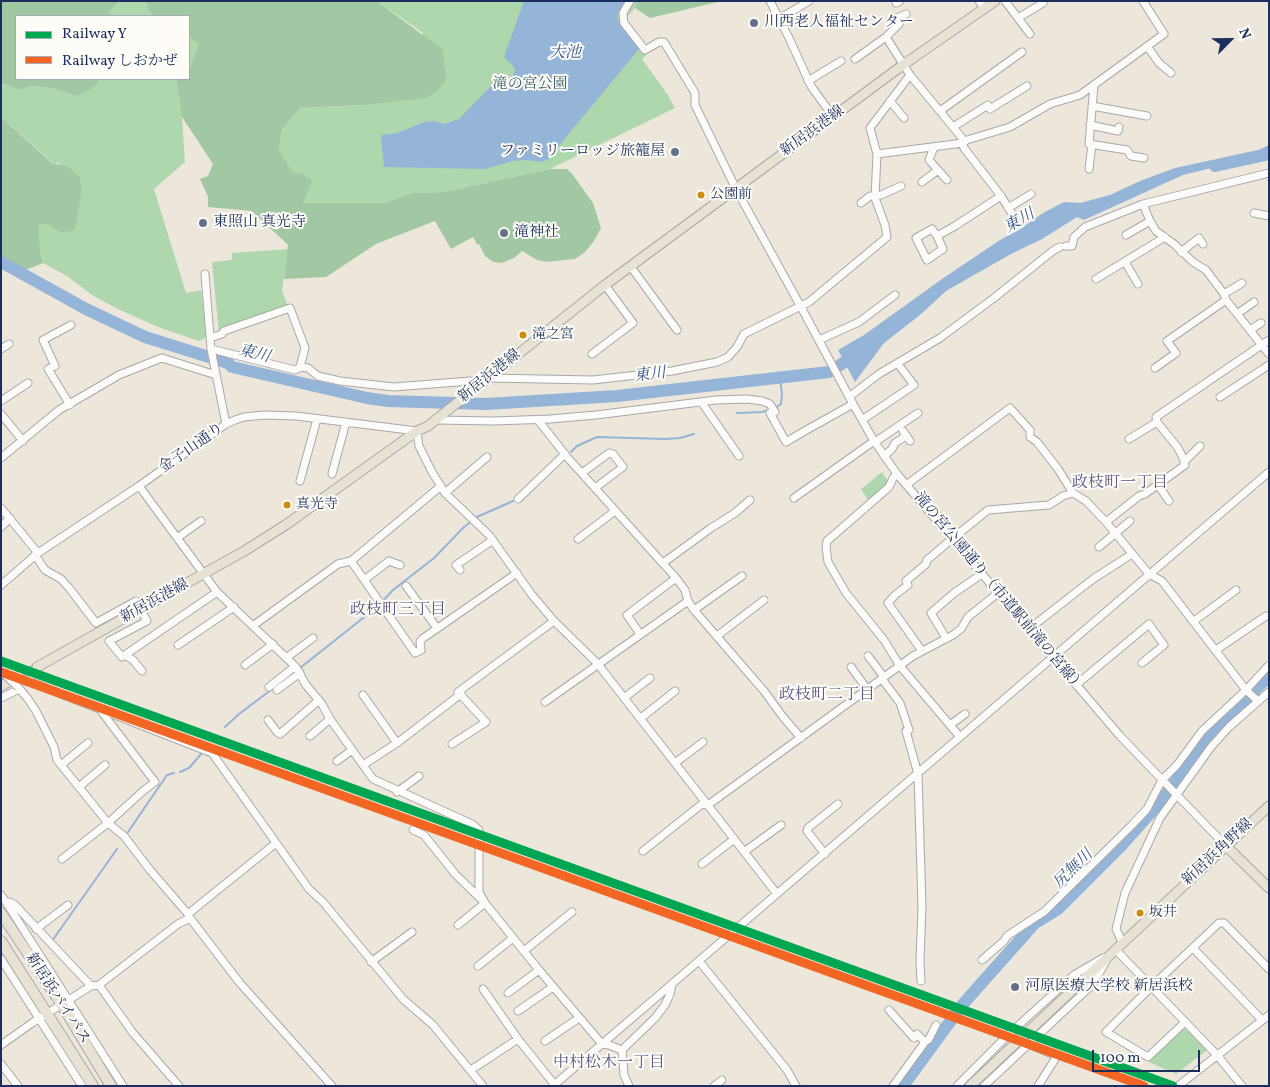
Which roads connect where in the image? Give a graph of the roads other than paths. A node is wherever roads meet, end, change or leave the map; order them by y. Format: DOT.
graph roads {
  1 [pos="630,1"];
  2 [pos="770,1"];
  3 [pos="809,1"];
  4 [pos="995,1"];
  5 [pos="1005,1"];
  6 [pos="1143,1"];
  7 [pos="1044,2"];
  8 [pos="982,5"];
  9 [pos="906,14"];
  10 [pos="1018,18"];
  11 [pos="778,20"];
  12 [pos="1030,34"];
  13 [pos="886,37"];
  14 [pos="1147,46"];
  15 [pos="1022,52"];
  16 [pos="855,59"];
  17 [pos="841,61"];
  18 [pos="904,65"];
  19 [pos="1171,73"];
  20 [pos="910,75"];
  21 [pos="808,81"];
  22 [pos="1094,85"];
  23 [pos="1027,86"];
  24 [pos="890,101"];
  25 [pos="1092,106"];
  26 [pos="940,111"];
  27 [pos="1146,116"];
  28 [pos="834,118"];
  29 [pos="904,118"];
  30 [pos="1090,125"];
  31 [pos="954,127"];
  32 [pos="1118,131"];
  33 [pos="963,143"];
  34 [pos="1092,144"];
  35 [pos="934,147"];
  36 [pos="877,154"];
  37 [pos="1144,158"];
  38 [pos="1089,168"];
  39 [pos="938,170"];
  40 [pos="1269,174"];
  41 [pos="947,180"];
  42 [pos="922,182"];
  43 [pos="902,186"];
  44 [pos="736,189"];
  45 [pos="1031,194"];
  46 [pos="875,195"];
  47 [pos="1001,196"];
  48 [pos="861,203"];
  49 [pos="1143,204"];
  50 [pos="1254,213"];
  51 [pos="1269,216"];
  52 [pos="1150,221"];
  53 [pos="1126,235"];
  54 [pos="936,236"];
  55 [pos="1165,237"];
  56 [pos="1203,244"];
  57 [pos="1181,252"];
  58 [pos="1124,262"];
  59 [pos="631,266"];
  60 [pos="205,274"];
  61 [pos="1096,279"];
  62 [pos="1242,283"];
  63 [pos="1138,284"];
  64 [pos="605,285"];
  65 [pos="895,295"];
  66 [pos="1225,297"];
  67 [pos="1254,302"];
  68 [pos="801,306"];
  69 [pos="1237,314"];
  70 [pos="1261,323"];
  71 [pos="71,325"];
  72 [pos="677,330"];
  73 [pos="1250,330"];
  74 [pos="210,338"];
  75 [pos="818,340"];
  76 [pos="1269,340"];
  77 [pos="9,344"];
  78 [pos="1262,346"];
  79 [pos="1,349"];
  80 [pos="211,350"];
  81 [pos="592,354"];
  82 [pos="1269,354"];
  83 [pos="898,364"];
  84 [pos="1269,366"];
  85 [pos="300,368"];
  86 [pos="1155,368"];
  87 [pos="215,374"];
  88 [pos="486,380"];
  89 [pos="28,383"];
  90 [pos="848,395"];
  91 [pos="1220,397"];
  92 [pos="1,401"];
  93 [pos="702,403"];
  94 [pos="853,404"];
  95 [pos="70,405"];
  96 [pos="918,413"];
  97 [pos="1,414"];
  98 [pos="317,418"];
  99 [pos="440,418"];
  100 [pos="538,420"];
  101 [pos="862,420"];
  102 [pos="346,422"];
  103 [pos="1157,422"];
  104 [pos="226,424"];
  105 [pos="417,431"];
  106 [pos="906,436"];
  107 [pos="1129,439"];
  108 [pos="23,441"];
  109 [pos="874,442"];
  110 [pos="1200,446"];
  111 [pos="565,454"];
  112 [pos="739,456"];
  113 [pos="884,456"];
  114 [pos="487,457"];
  115 [pos="1,458"];
  116 [pos="630,462"];
  117 [pos="1184,462"];
  118 [pos="623,467"];
  119 [pos="1269,472"];
  120 [pos="582,473"];
  121 [pos="332,474"];
  122 [pos="897,474"];
  123 [pos="300,481"];
  124 [pos="906,485"];
  125 [pos="1158,485"];
  126 [pos="139,486"];
  127 [pos="595,488"];
  128 [pos="443,490"];
  129 [pos="1073,493"];
  130 [pos="794,498"];
  131 [pos="518,499"];
  132 [pos="750,500"];
  133 [pos="1169,501"];
  134 [pos="1,508"];
  135 [pos="615,511"];
  136 [pos="10,518"];
  137 [pos="201,521"];
  138 [pos="1130,521"];
  139 [pos="1106,522"];
  140 [pos="1,527"];
  141 [pos="1115,533"];
  142 [pos="177,538"];
  143 [pos="578,538"];
  144 [pos="952,539"];
  145 [pos="492,540"];
  146 [pos="1099,547"];
  147 [pos="36,554"];
  148 [pos="1132,554"];
  149 [pos="351,561"];
  150 [pos="663,563"];
  151 [pos="400,564"];
  152 [pos="460,570"];
  153 [pos="517,573"];
  154 [pos="982,574"];
  155 [pos="1149,574"];
  156 [pos="204,575"];
  157 [pos="742,576"];
  158 [pos="676,578"];
  159 [pos="364,580"];
  160 [pos="1,585"];
  161 [pos="406,586"];
  162 [pos="1236,590"];
  163 [pos="217,592"];
  164 [pos="998,593"];
  165 [pos="764,600"];
  166 [pos="688,602"];
  167 [pos="234,607"];
  168 [pos="141,610"];
  169 [pos="694,610"];
  170 [pos="1266,616"];
  171 [pos="554,622"];
  172 [pos="1194,622"];
  173 [pos="254,625"];
  174 [pos="437,628"];
  175 [pos="1029,629"];
  176 [pos="640,634"];
  177 [pos="717,636"];
  178 [pos="313,638"];
  179 [pos="946,638"];
  180 [pos="273,644"];
  181 [pos="178,645"];
  182 [pos="1216,650"];
  183 [pos="922,651"];
  184 [pos="125,655"];
  185 [pos="868,656"];
  186 [pos="1053,657"];
  187 [pos="286,658"];
  188 [pos="1142,663"];
  189 [pos="597,664"];
  190 [pos="245,665"];
  191 [pos="1269,665"];
  192 [pos="900,666"];
  193 [pos="37,667"];
  194 [pos="851,667"];
  195 [pos="297,669"];
  196 [pos="142,671"];
  197 [pos="2,674"];
  198 [pos="19,676"];
  199 [pos="650,678"];
  200 [pos="883,678"];
  201 [pos="33,684"];
  202 [pos="1076,685"];
  203 [pos="1,686"];
  204 [pos="19,688"];
  205 [pos="273,688"];
  206 [pos="867,690"];
  207 [pos="1247,691"];
  208 [pos="676,692"];
  209 [pos="1269,692"];
  210 [pos="461,694"];
  211 [pos="363,695"];
  212 [pos="1,698"];
  213 [pos="624,698"];
  214 [pos="318,700"];
  215 [pos="1257,701"];
  216 [pos="544,702"];
  217 [pos="101,711"];
  218 [pos="965,714"];
  219 [pos="641,718"];
  220 [pos="330,719"];
  221 [pos="268,720"];
  222 [pos="950,725"];
  223 [pos="310,736"];
  224 [pos="960,737"];
  225 [pos="801,738"];
  226 [pos="88,742"];
  227 [pos="703,742"];
  228 [pos="397,743"];
  229 [pos="452,744"];
  230 [pos="352,750"];
  231 [pos="337,761"];
  232 [pos="675,763"];
  233 [pos="61,765"];
  234 [pos="105,765"];
  235 [pos="363,765"];
  236 [pos="918,774"];
  237 [pos="419,776"];
  238 [pos="1164,782"];
  239 [pos="79,786"];
  240 [pos="397,792"];
  241 [pos="1175,793"];
  242 [pos="838,804"];
  243 [pos="708,805"];
  244 [pos="1269,806"];
  245 [pos="108,823"];
  246 [pos="781,825"];
  247 [pos="413,830"];
  248 [pos="733,840"];
  249 [pos="276,843"];
  250 [pos="1226,846"];
  251 [pos="643,851"];
  252 [pos="744,852"];
  253 [pos="825,854"];
  254 [pos="62,858"];
  255 [pos="702,864"];
  256 [pos="1269,888"];
  257 [pos="777,894"];
  258 [pos="3,899"];
  259 [pos="485,903"];
  260 [pos="68,905"];
  261 [pos="572,912"];
  262 [pos="1,913"];
  263 [pos="189,916"];
  264 [pos="458,925"];
  265 [pos="36,929"];
  266 [pos="412,932"];
  267 [pos="513,938"];
  268 [pos="1,941"];
  269 [pos="1122,942"];
  270 [pos="1193,948"];
  271 [pos="524,950"];
  272 [pos="1112,952"];
  273 [pos="1,959"];
  274 [pos="982,960"];
  275 [pos="371,962"];
  276 [pos="699,962"];
  277 [pos="478,966"];
  278 [pos="1269,969"];
  279 [pos="539,970"];
  280 [pos="921,981"];
  281 [pos="95,985"];
  282 [pos="672,985"];
  283 [pos="1151,986"];
  284 [pos="553,987"];
  285 [pos="483,989"];
  286 [pos="508,993"];
  287 [pos="65,1003"];
  288 [pos="888,1010"];
  289 [pos="518,1011"];
  290 [pos="1269,1015"];
  291 [pos="44,1017"];
  292 [pos="579,1018"];
  293 [pos="1262,1020"];
  294 [pos="1185,1022"];
  295 [pos="936,1025"];
  296 [pos="518,1039"];
  297 [pos="545,1041"];
  298 [pos="925,1042"];
  299 [pos="1,1044"];
  300 [pos="602,1044"];
  301 [pos="1029,1044"];
  302 [pos="622,1050"];
  303 [pos="1217,1054"];
  304 [pos="1,1064"];
  305 [pos="471,1070"];
  306 [pos="722,1080"];
  307 [pos="553,1085"];
  308 [pos="18,1086"];
  309 [pos="82,1086"];
  310 [pos="93,1086"];
  311 [pos="111,1086"];
  312 [pos="122,1086"];
  313 [pos="179,1086"];
  314 [pos="332,1086"];
  315 [pos="483,1086"];
  316 [pos="629,1086"];
  317 [pos="714,1086"];
  318 [pos="796,1086"];
  319 [pos="893,1086"];
  320 [pos="956,1086"];
  321 [pos="970,1086"];
  322 [pos="984,1086"];
  323 [pos="1038,1086"];
  324 [pos="1178,1086"];
  325 [pos="1242,1086"];
  1 -- 44 [label="street"];
  2 -- 11 [label="street"];
  3 -- 11 [label="street"];
  4 -- 8 [label="main road, 新居浜港線"];
  5 -- 10 [label="street"];
  6 -- 14 [label="street"];
  7 -- 10 [label="street"];
  8 -- 18 [label="main road, 新居浜港線"];
  9 -- 13 [label="street"];
  10 -- 12 [label="street"];
  11 -- 21 [label="street"];
  13 -- 16 [label="street"];
  13 -- 18 [label="street"];
  14 -- 19 [label="street"];
  14 -- 22 [label="street"];
  15 -- 26 [label="street"];
  17 -- 21 [label="street"];
  18 -- 20 [label="street"];
  18 -- 28 [label="main road, 新居浜港線"];
  20 -- 24 [label="street"];
  20 -- 26 [label="street"];
  21 -- 28 [label="street"];
  22 -- 25 [label="street"];
  22 -- 33 [label="street"];
  23 -- 31 [label="street"];
  24 -- 29 [label="street"];
  24 -- 36 [label="street"];
  25 -- 27 [label="street"];
  25 -- 30 [label="street"];
  26 -- 31 [label="street"];
  28 -- 44 [label="main road, 新居浜港線"];
  30 -- 32 [label="street"];
  30 -- 34 [label="street"];
  31 -- 33 [label="street"];
  33 -- 35 [label="street"];
  33 -- 47 [label="street"];
  34 -- 37 [label="street"];
  34 -- 38 [label="street"];
  35 -- 36 [label="street"];
  35 -- 39 [label="street"];
  36 -- 46 [label="street"];
  39 -- 41 [label="street"];
  39 -- 42 [label="street"];
  40 -- 49 [label="street"];
  43 -- 46 [label="street"];
  44 -- 59 [label="main road, 新居浜港線"];
  44 -- 68 [label="street"];
  45 -- 47 [label="street"];
  46 -- 48 [label="street"];
  46 -- 68 [label="street"];
  47 -- 54 [label="street"];
  49 -- 52 [label="street"];
  49 -- 83 [label="street"];
  50 -- 51 [label="street"];
  52 -- 53 [label="street"];
  52 -- 55 [label="street"];
  55 -- 57 [label="street"];
  55 -- 58 [label="street"];
  56 -- 57 [label="street"];
  57 -- 66 [label="street"];
  58 -- 61 [label="street"];
  58 -- 63 [label="street"];
  59 -- 64 [label="main road, 新居浜港線"];
  59 -- 72 [label="street"];
  60 -- 74 [label="street"];
  62 -- 66 [label="street"];
  64 -- 81 [label="street"];
  64 -- 88 [label="main road, 新居浜港線"];
  65 -- 75 [label="street"];
  66 -- 69 [label="street"];
  66 -- 86 [label="street"];
  67 -- 69 [label="street"];
  68 -- 75 [label="street"];
  68 -- 88 [label="street"];
  69 -- 73 [label="street"];
  70 -- 73 [label="street"];
  71 -- 95 [label="street"];
  73 -- 78 [label="street"];
  74 -- 80 [label="street"];
  74 -- 85 [label="street"];
  75 -- 90 [label="street, 滝の宮公園通り（市道駅前滝の宮線）"];
  76 -- 78 [label="street"];
  77 -- 79 [label="street"];
  78 -- 82 [label="street"];
  78 -- 103 [label="street"];
  80 -- 85 [label="street"];
  80 -- 87 [label="street"];
  83 -- 90 [label="street"];
  83 -- 101 [label="street"];
  84 -- 91 [label="street"];
  85 -- 88 [label="street"];
  87 -- 95 [label="street"];
  87 -- 104 [label="street"];
  88 -- 99 [label="main road, 新居浜港線"];
  89 -- 92 [label="street"];
  90 -- 94 [label="street, 滝の宮公園通り（市道駅前滝の宮線）"];
  93 -- 94 [label="street"];
  93 -- 100 [label="street"];
  93 -- 112 [label="street"];
  94 -- 101 [label="street, 滝の宮公園通り（市道駅前滝の宮線）"];
  95 -- 108 [label="street"];
  96 -- 109 [label="street"];
  97 -- 108 [label="street"];
  98 -- 102 [label="street, 金子山通り"];
  98 -- 104 [label="street, 金子山通り"];
  98 -- 123 [label="street"];
  99 -- 100 [label="street"];
  99 -- 105 [label="main road, 新居浜港線"];
  100 -- 111 [label="street"];
  101 -- 109 [label="street, 滝の宮公園通り（市道駅前滝の宮線）"];
  102 -- 105 [label="street, 金子山通り"];
  102 -- 121 [label="street"];
  103 -- 107 [label="street"];
  103 -- 117 [label="street"];
  104 -- 126 [label="street, 金子山通り"];
  105 -- 128 [label="street"];
  105 -- 156 [label="main road, 新居浜港線"];
  106 -- 113 [label="street"];
  108 -- 115 [label="street"];
  109 -- 113 [label="street, 滝の宮公園通り（市道駅前滝の宮線）"];
  109 -- 130 [label="street"];
  110 -- 117 [label="street"];
  111 -- 120 [label="street"];
  111 -- 131 [label="street"];
  113 -- 122 [label="street, 滝の宮公園通り（市道駅前滝の宮線）"];
  114 -- 128 [label="street"];
  116 -- 118 [label="street"];
  117 -- 125 [label="street"];
  118 -- 120 [label="street"];
  118 -- 127 [label="street"];
  119 -- 155 [label="street"];
  120 -- 127 [label="street"];
  122 -- 124 [label="street, 滝の宮公園通り（市道駅前滝の宮線）"];
  122 -- 192 [label="street"];
  124 -- 129 [label="street"];
  124 -- 144 [label="street, 滝の宮公園通り（市道駅前滝の宮線）"];
  125 -- 133 [label="street"];
  125 -- 139 [label="street"];
  126 -- 142 [label="street"];
  126 -- 147 [label="street, 金子山通り"];
  127 -- 135 [label="street"];
  128 -- 145 [label="street"];
  128 -- 149 [label="street"];
  129 -- 139 [label="street"];
  129 -- 144 [label="street"];
  132 -- 150 [label="street"];
  134 -- 136 [label="street"];
  135 -- 143 [label="street"];
  135 -- 150 [label="street"];
  136 -- 140 [label="street"];
  136 -- 147 [label="street"];
  137 -- 142 [label="street"];
  138 -- 141 [label="street"];
  139 -- 141 [label="street"];
  141 -- 146 [label="street"];
  141 -- 148 [label="street"];
  142 -- 156 [label="street"];
  144 -- 154 [label="street, 滝の宮公園通り（市道駅前滝の宮線）"];
  144 -- 183 [label="street"];
  145 -- 152 [label="street"];
  145 -- 153 [label="street"];
  147 -- 160 [label="street, 金子山通り"];
  147 -- 168 [label="street"];
  148 -- 155 [label="street"];
  148 -- 175 [label="street"];
  149 -- 159 [label="street"];
  149 -- 173 [label="street"];
  150 -- 158 [label="street"];
  151 -- 159 [label="street"];
  153 -- 171 [label="street"];
  153 -- 174 [label="street"];
  154 -- 164 [label="street, 滝の宮公園通り（市道駅前滝の宮線）"];
  154 -- 179 [label="street"];
  155 -- 172 [label="street"];
  155 -- 186 [label="street"];
  156 -- 163 [label="street"];
  156 -- 168 [label="main road, 新居浜港線"];
  157 -- 169 [label="street"];
  158 -- 166 [label="street"];
  158 -- 176 [label="street"];
  159 -- 174 [label="street"];
  161 -- 174 [label="street"];
  162 -- 172 [label="street"];
  163 -- 167 [label="street"];
  163 -- 184 [label="street"];
  164 -- 175 [label="street, 滝の宮公園通り（市道駅前滝の宮線）"];
  164 -- 179 [label="street"];
  165 -- 177 [label="street"];
  166 -- 169 [label="street"];
  166 -- 176 [label="street"];
  167 -- 173 [label="street"];
  167 -- 181 [label="street"];
  168 -- 184 [label="street"];
  168 -- 193 [label="main road, 新居浜港線"];
  169 -- 177 [label="street"];
  170 -- 182 [label="street"];
  171 -- 189 [label="street"];
  171 -- 210 [label="street"];
  172 -- 182 [label="street"];
  173 -- 180 [label="street"];
  175 -- 186 [label="street, 滝の宮公園通り（市道駅前滝の宮線）"];
  176 -- 189 [label="street"];
  177 -- 225 [label="street"];
  178 -- 187 [label="street"];
  179 -- 183 [label="street"];
  180 -- 187 [label="street"];
  180 -- 190 [label="street"];
  182 -- 207 [label="street"];
  183 -- 192 [label="street"];
  184 -- 196 [label="street"];
  185 -- 200 [label="street"];
  186 -- 202 [label="street, 滝の宮公園通り（市道駅前滝の宮線）"];
  186 -- 224 [label="street"];
  187 -- 195 [label="street"];
  188 -- 202 [label="street"];
  189 -- 213 [label="street"];
  189 -- 216 [label="street"];
  191 -- 207 [label="street"];
  192 -- 200 [label="street"];
  192 -- 222 [label="street"];
  194 -- 206 [label="street"];
  195 -- 205 [label="street"];
  195 -- 214 [label="street"];
  197 -- 204 [label="street, bridge"];
  198 -- 203 [label="main road"];
  199 -- 213 [label="street"];
  200 -- 206 [label="street"];
  200 -- 236 [label="street"];
  201 -- 217 [label="street"];
  202 -- 238 [label="street, 滝の宮公園通り（市道駅前滝の宮線）"];
  204 -- 212 [label="street"];
  204 -- 233 [label="street"];
  206 -- 225 [label="street"];
  207 -- 215 [label="street"];
  207 -- 238 [label="street"];
  208 -- 219 [label="street"];
  209 -- 215 [label="street"];
  210 -- 228 [label="street"];
  210 -- 229 [label="street"];
  211 -- 228 [label="street"];
  213 -- 219 [label="street"];
  214 -- 220 [label="street"];
  214 -- 221 [label="street"];
  215 -- 241 [label="street"];
  217 -- 245 [label="street"];
  217 -- 249 [label="street"];
  218 -- 222 [label="street"];
  219 -- 232 [label="street"];
  220 -- 223 [label="street"];
  220 -- 230 [label="street"];
  222 -- 224 [label="street"];
  224 -- 236 [label="street"];
  225 -- 243 [label="street"];
  226 -- 233 [label="street"];
  227 -- 232 [label="street"];
  228 -- 235 [label="street"];
  230 -- 231 [label="street"];
  230 -- 235 [label="street"];
  232 -- 243 [label="street"];
  233 -- 239 [label="street"];
  234 -- 239 [label="street"];
  235 -- 240 [label="street"];
  236 -- 253 [label="street"];
  236 -- 280 [label="street"];
  237 -- 240 [label="street"];
  238 -- 241 [label="street, 滝の宮公園通り（市道駅前滝の宮線）"];
  238 -- 274 [label="street"];
  239 -- 245 [label="street"];
  240 -- 259 [label="street"];
  241 -- 250 [label="street"];
  241 -- 269 [label="street"];
  242 -- 253 [label="street"];
  243 -- 248 [label="street"];
  243 -- 251 [label="street"];
  244 -- 250 [label="main road, 新居浜角野線"];
  245 -- 254 [label="street"];
  245 -- 263 [label="street"];
  246 -- 252 [label="street"];
  247 -- 259 [label="street"];
  248 -- 252 [label="street"];
  248 -- 255 [label="street"];
  249 -- 263 [label="street"];
  249 -- 275 [label="street"];
  250 -- 256 [label="main road"];
  250 -- 269 [label="main road, 新居浜角野線"];
  252 -- 257 [label="street"];
  253 -- 257 [label="street"];
  257 -- 276 [label="street"];
  258 -- 265 [label="street"];
  258 -- 287 [label="street"];
  259 -- 264 [label="street"];
  259 -- 267 [label="street"];
  260 -- 265 [label="street"];
  261 -- 271 [label="street"];
  262 -- 287 [label="highway, 新居浜バイパス"];
  263 -- 281 [label="street"];
  263 -- 314 [label="street"];
  265 -- 281 [label="street"];
  266 -- 275 [label="street"];
  267 -- 271 [label="street"];
  267 -- 277 [label="street"];
  268 -- 291 [label="highway, 新居浜バイパス"];
  269 -- 272 [label="main road, 新居浜角野線"];
  270 -- 278 [label="street"];
  270 -- 283 [label="street"];
  270 -- 293 [label="street"];
  271 -- 279 [label="street"];
  272 -- 283 [label="street"];
  272 -- 301 [label="street"];
  272 -- 320 [label="street"];
  272 -- 321 [label="main road, 新居浜角野線"];
  273 -- 291 [label="street"];
  275 -- 305 [label="street"];
  276 -- 282 [label="street"];
  276 -- 318 [label="street"];
  279 -- 284 [label="street"];
  279 -- 286 [label="street"];
  281 -- 287 [label="street"];
  281 -- 313 [label="street"];
  282 -- 300 [label="street"];
  282 -- 302 [label="street"];
  283 -- 294 [label="street"];
  283 -- 294 [label="street"];
  284 -- 289 [label="street"];
  284 -- 292 [label="street"];
  285 -- 296 [label="street"];
  287 -- 291 [label="street"];
  287 -- 311 [label="highway, 新居浜バイパス"];
  287 -- 312 [label="street"];
  288 -- 298 [label="street"];
  290 -- 293 [label="street"];
  291 -- 299 [label="street"];
  291 -- 309 [label="street"];
  291 -- 310 [label="highway, 新居浜バイパス"];
  292 -- 297 [label="street"];
  292 -- 300 [label="street"];
  293 -- 303 [label="street"];
  294 -- 303 [label="street"];
  295 -- 298 [label="street"];
  296 -- 305 [label="street"];
  296 -- 307 [label="street"];
  298 -- 319 [label="street"];
  300 -- 302 [label="street"];
  300 -- 307 [label="street"];
  301 -- 322 [label="street"];
  301 -- 323 [label="street"];
  302 -- 316 [label="street"];
  303 -- 324 [label="street"];
  303 -- 325 [label="street"];
  304 -- 308 [label="street"];
  305 -- 315 [label="street"];
  306 -- 317 [label="street"];
}
